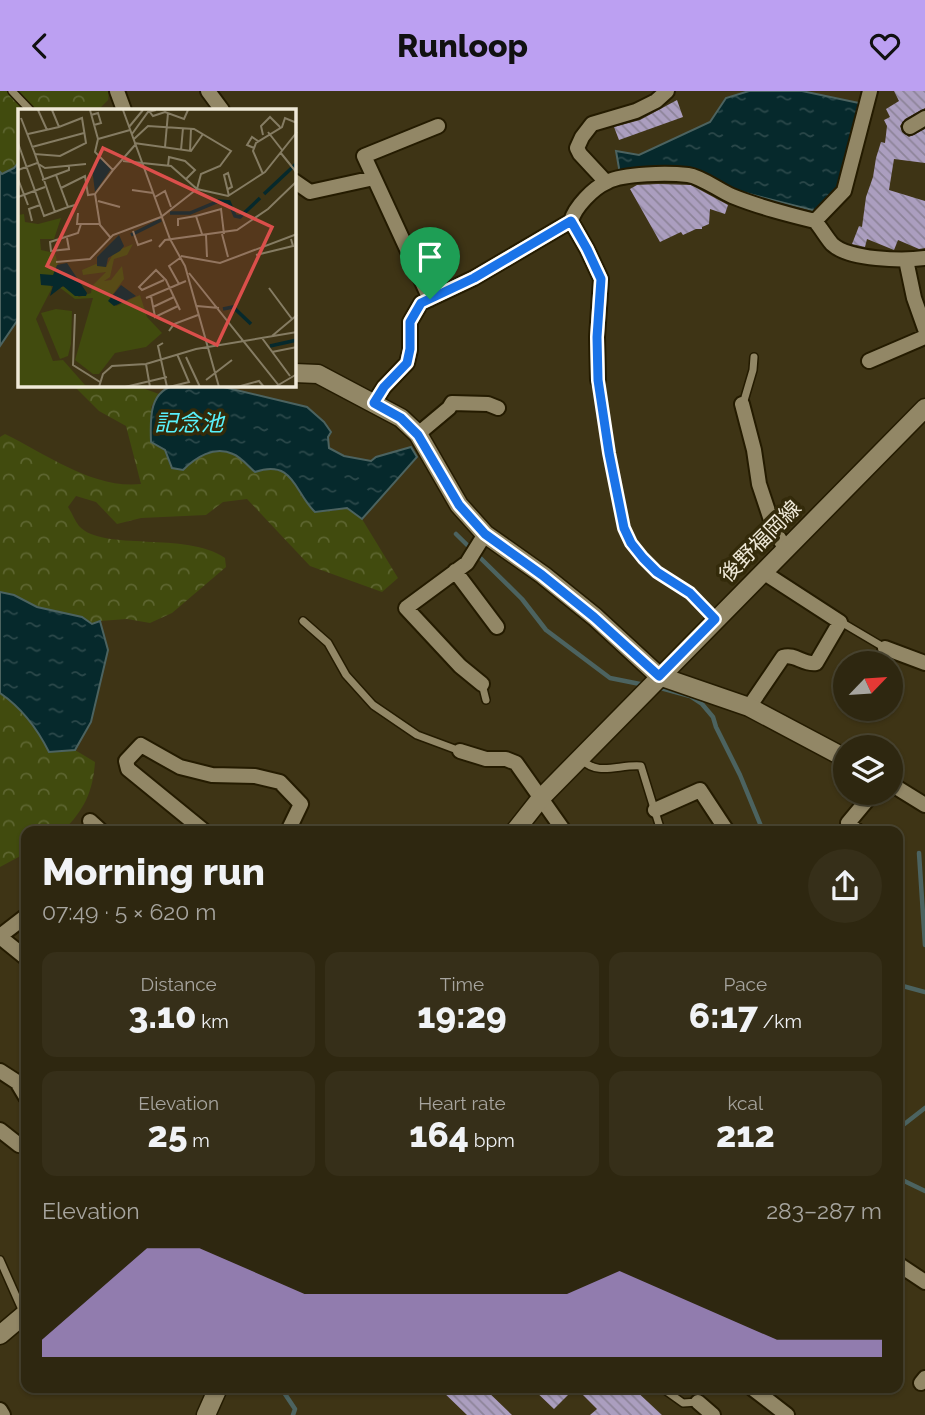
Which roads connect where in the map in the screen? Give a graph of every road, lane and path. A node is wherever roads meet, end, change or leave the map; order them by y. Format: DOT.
graph roads {
  1 [pos="12,91"];
  2 [pos="117,91"];
  3 [pos="208,91"];
  4 [pos="667,91"];
  5 [pos="870,91"];
  6 [pos="29,109"];
  7 [pos="124,109"];
  8 [pos="221,109"];
  9 [pos="925,118"];
  10 [pos="438,126"];
  11 [pos="910,127"];
  12 [pos="374,178"];
  13 [pos="296,182"];
  14 [pos="607,182"];
  15 [pos="571,221"];
  16 [pos="815,221"];
  17 [pos="925,258"];
  18 [pos="906,260"];
  19 [pos="430,299"];
  20 [pos="925,329"];
  21 [pos="925,337"];
  22 [pos="754,357"];
  23 [pos="869,361"];
  24 [pos="296,373"];
  25 [pos="598,380"];
  26 [pos="374,403"];
  27 [pos="743,404"];
  28 [pos="498,408"];
  29 [pos="925,408"];
  30 [pos="418,435"];
  31 [pos="485,534"];
  32 [pos="786,549"];
  33 [pos="455,571"];
  34 [pos="763,572"];
  35 [pos="715,619"];
  36 [pos="303,621"];
  37 [pos="840,622"];
  38 [pos="497,627"];
  39 [pos="885,647"];
  40 [pos="925,663"];
  41 [pos="659,676"];
  42 [pos="482,684"];
  43 [pos="486,700"];
  44 [pos="749,707"];
  45 [pos="460,751"];
  46 [pos="833,752"];
  47 [pos="580,758"];
  48 [pos="903,791"];
  49 [pos="541,798"];
  50 [pos="865,805"];
  51 [pos="925,805"];
  52 [pos="655,810"];
  53 [pos="90,821"];
  54 [pos="96,826"];
  55 [pos="198,826"];
  56 [pos="290,826"];
  57 [pos="519,826"];
  58 [pos="561,826"];
  59 [pos="660,826"];
  60 [pos="724,826"];
  61 [pos="850,826"];
  62 [pos="21,920"];
  63 [pos="0,937"];
  64 [pos="21,954"];
  65 [pos="0,1071"];
  66 [pos="21,1089"];
  67 [pos="0,1130"];
  68 [pos="21,1143"];
  69 [pos="0,1260"];
  70 [pos="903,1268"];
  71 [pos="925,1282"];
  72 [pos="21,1305"];
  73 [pos="21,1317"];
  74 [pos="0,1335"];
  75 [pos="216,1393"];
  76 [pos="669,1393"];
  77 [pos="758,1393"];
  78 [pos="698,1402"];
  79 [pos="0,1410"];
  80 [pos="3,1415"];
  81 [pos="206,1415"];
  82 [pos="713,1415"];
  83 [pos="787,1415"];
  1 -- 6 [label="lane"];
  2 -- 7 [label="street"];
  3 -- 8 [label="street"];
  4 -- 14 [label="street"];
  5 -- 16 [label="street"];
  9 -- 11 [label="street"];
  10 -- 12 [label="street"];
  12 -- 13 [label="street"];
  12 -- 19 [label="street"];
  14 -- 15 [label="street"];
  14 -- 16 [label="street"];
  15 -- 19 [label="street"];
  15 -- 25 [label="street"];
  16 -- 18 [label="street"];
  17 -- 18 [label="street"];
  18 -- 20 [label="street"];
  19 -- 26 [label="street"];
  21 -- 23 [label="street"];
  22 -- 27 [label="lane"];
  24 -- 26 [label="street"];
  25 -- 35 [label="lane"];
  26 -- 30 [label="street"];
  27 -- 32 [label="street"];
  28 -- 30 [label="street"];
  29 -- 32 [label="street, 後野福岡線"];
  30 -- 31 [label="street"];
  31 -- 33 [label="street"];
  31 -- 41 [label="street"];
  32 -- 34 [label="street, 後野福岡線"];
  33 -- 38 [label="street"];
  33 -- 42 [label="street"];
  34 -- 35 [label="street, 後野福岡線"];
  34 -- 37 [label="street"];
  35 -- 41 [label="street, 後野福岡線"];
  36 -- 45 [label="lane"];
  37 -- 39 [label="lane"];
  37 -- 44 [label="street"];
  39 -- 40 [label="street"];
  41 -- 44 [label="street"];
  41 -- 47 [label="street, 後野福岡線"];
  42 -- 43 [label="lane"];
  44 -- 46 [label="street"];
  45 -- 49 [label="street"];
  47 -- 49 [label="street, 後野福岡線"];
  47 -- 52 [label="lane"];
  48 -- 51 [label="street"];
  49 -- 57 [label="street, 後野福岡線"];
  49 -- 58 [label="street"];
  50 -- 61 [label="street"];
  52 -- 59 [label="lane"];
  52 -- 60 [label="street"];
  53 -- 54 [label="street"];
  55 -- 56 [label="street"];
  62 -- 63 [label="street"];
  63 -- 64 [label="street"];
  65 -- 66 [label="street"];
  67 -- 68 [label="street"];
  69 -- 72 [label="lane"];
  70 -- 71 [label="street"];
  73 -- 74 [label="street"];
  75 -- 81 [label="street"];
  76 -- 78 [label="lane"];
  77 -- 83 [label="street"];
  78 -- 82 [label="street"];
  79 -- 80 [label="street"];
}
